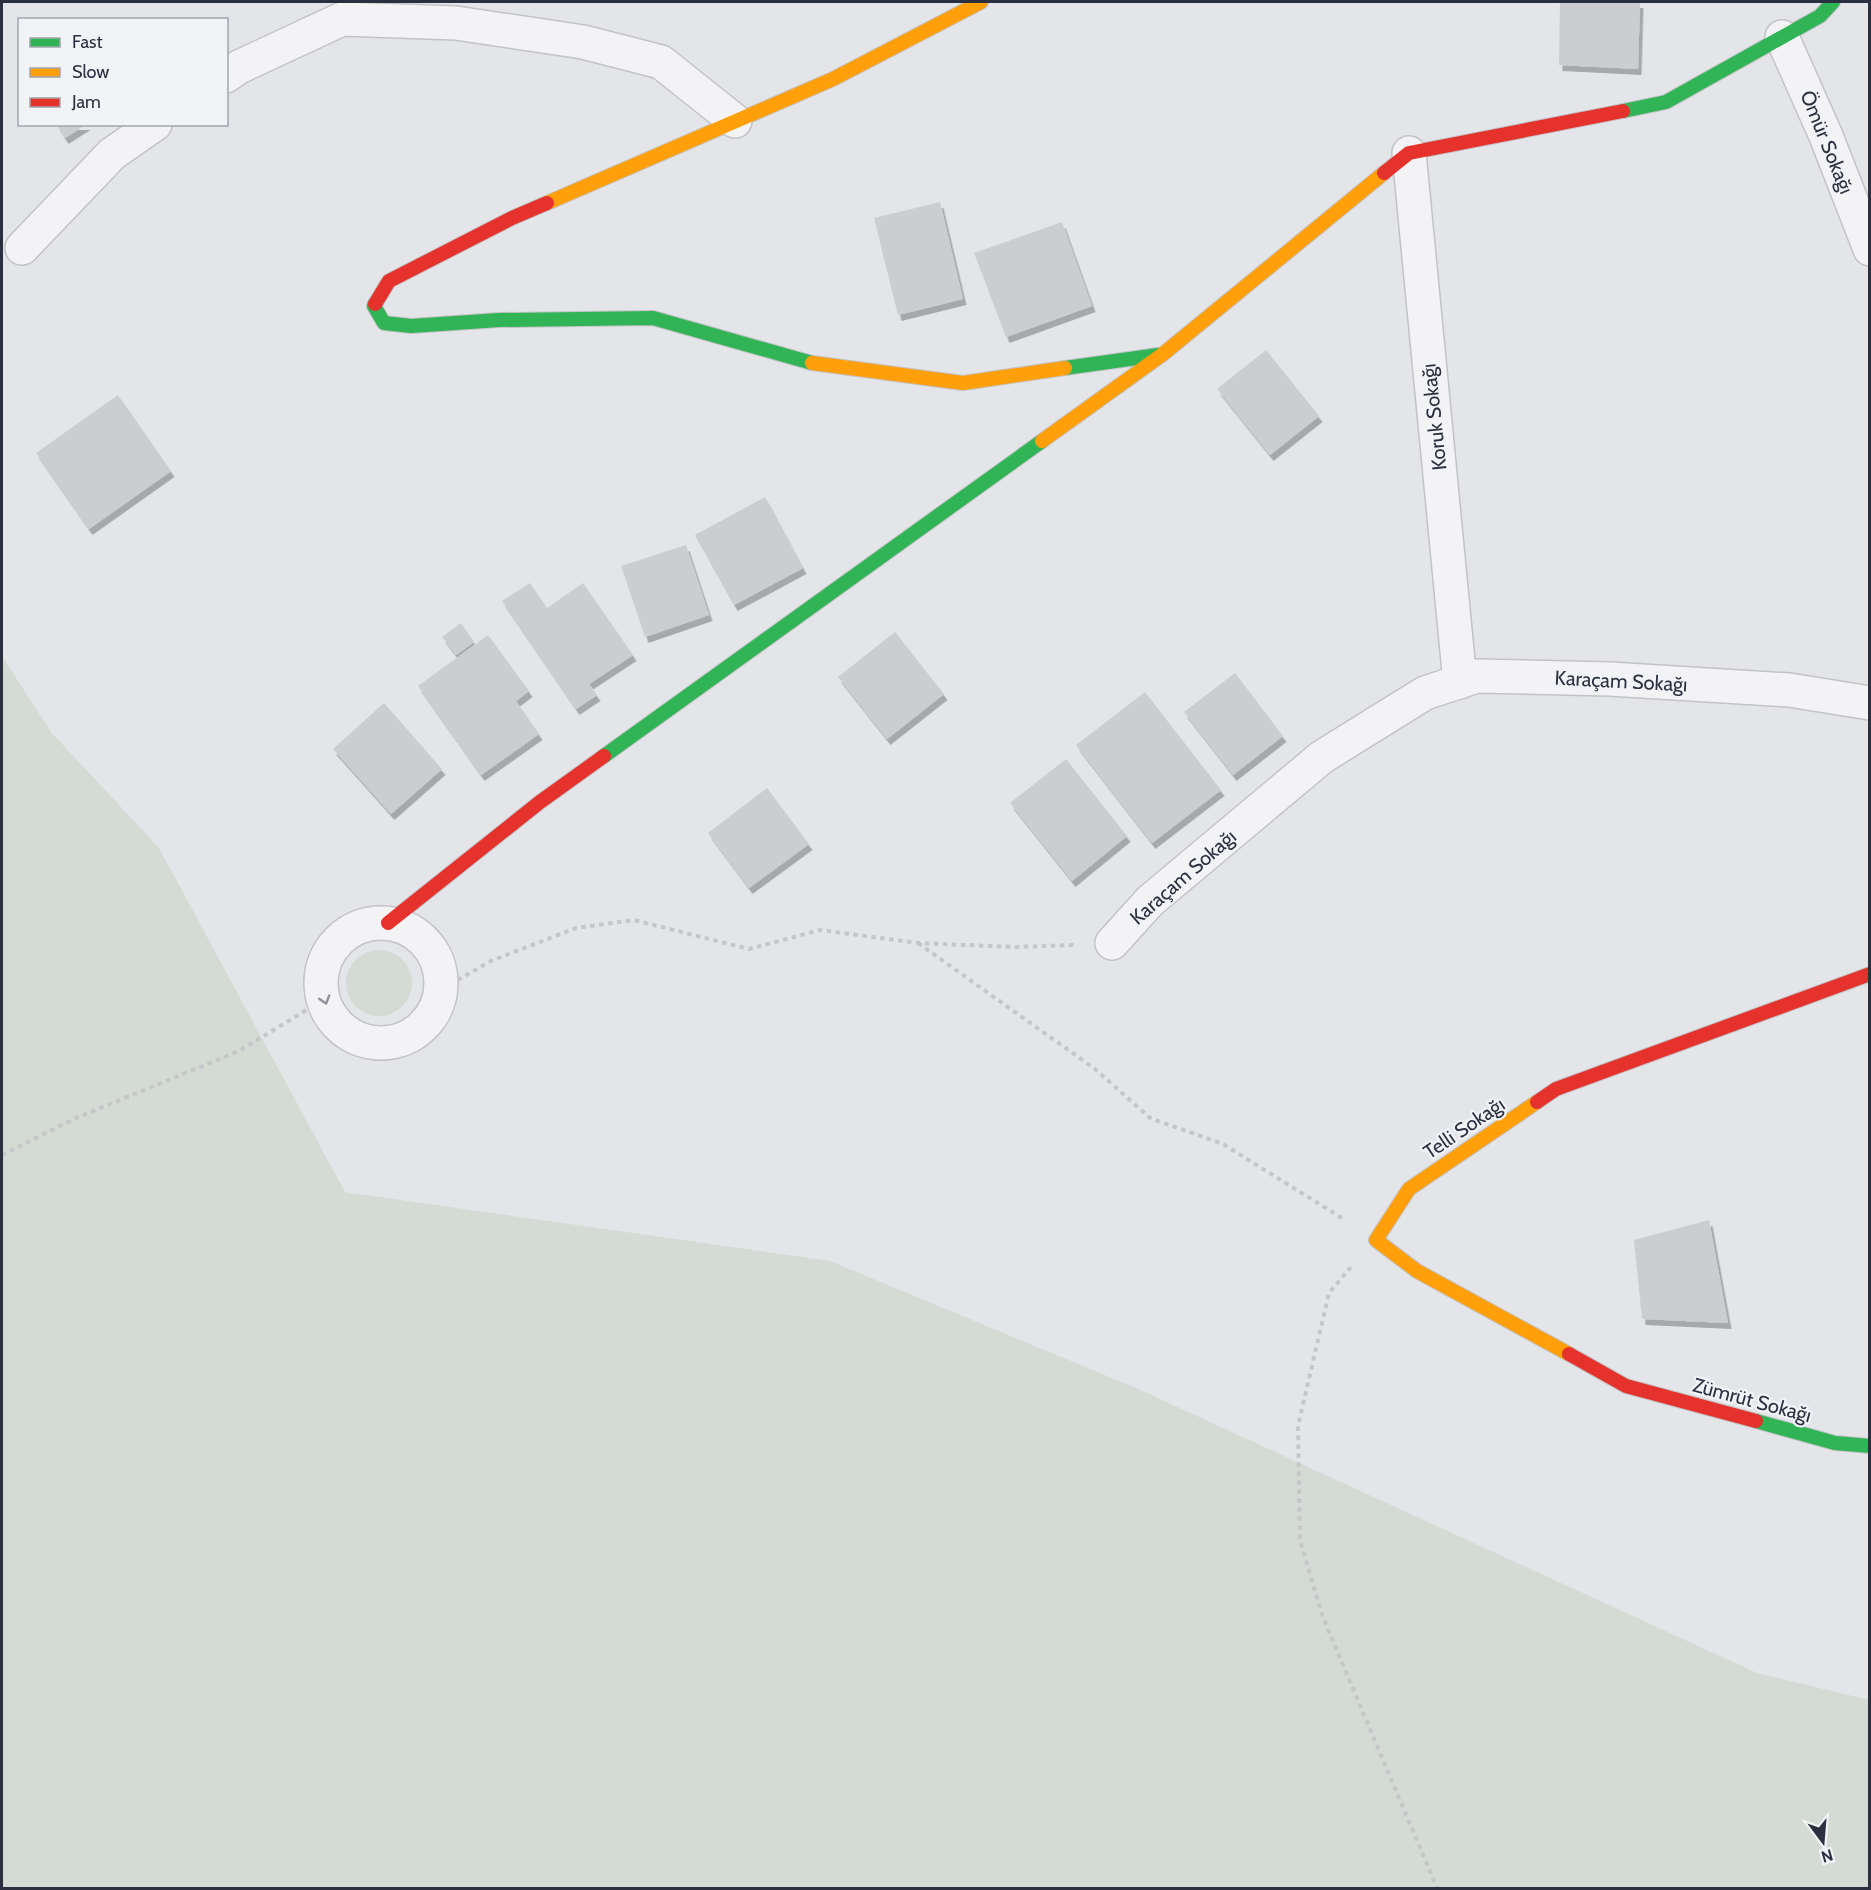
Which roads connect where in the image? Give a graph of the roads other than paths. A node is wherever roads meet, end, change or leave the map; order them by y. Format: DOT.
graph roads {
  1 [pos="981,2"];
  2 [pos="1833,2"];
  3 [pos="1782,38"];
  4 [pos="228,74"];
  5 [pos="735,121"];
  6 [pos="152,126"];
  7 [pos="1409,153"];
  8 [pos="22,248"];
  9 [pos="1869,249"];
  10 [pos="1163,354"];
  11 [pos="1460,682"];
  12 [pos="1869,703"];
  13 [pos="387,922"];
  14 [pos="1112,943"];
  15 [pos="1869,974"];
  16 [pos="1626,1386"];
  17 [pos="1869,1446"];
  1 -- 5 [label="street"];
  2 -- 3 [label="street"];
  3 -- 7 [label="street"];
  3 -- 9 [label="street, Ömür Sokağı"];
  4 -- 5 [label="street"];
  5 -- 10 [label="street"];
  6 -- 8 [label="street"];
  7 -- 10 [label="street"];
  7 -- 11 [label="street, Koruk Sokağı"];
  10 -- 13 [label="street"];
  11 -- 12 [label="street, Karaçam Sokağı"];
  11 -- 14 [label="street, Karaçam Sokağı"];
  13 -- 13 [label="street, one-way"];
  15 -- 16 [label="street, Telli Sokağı"];
  16 -- 17 [label="street, Zümrüt Sokağı"];
}
